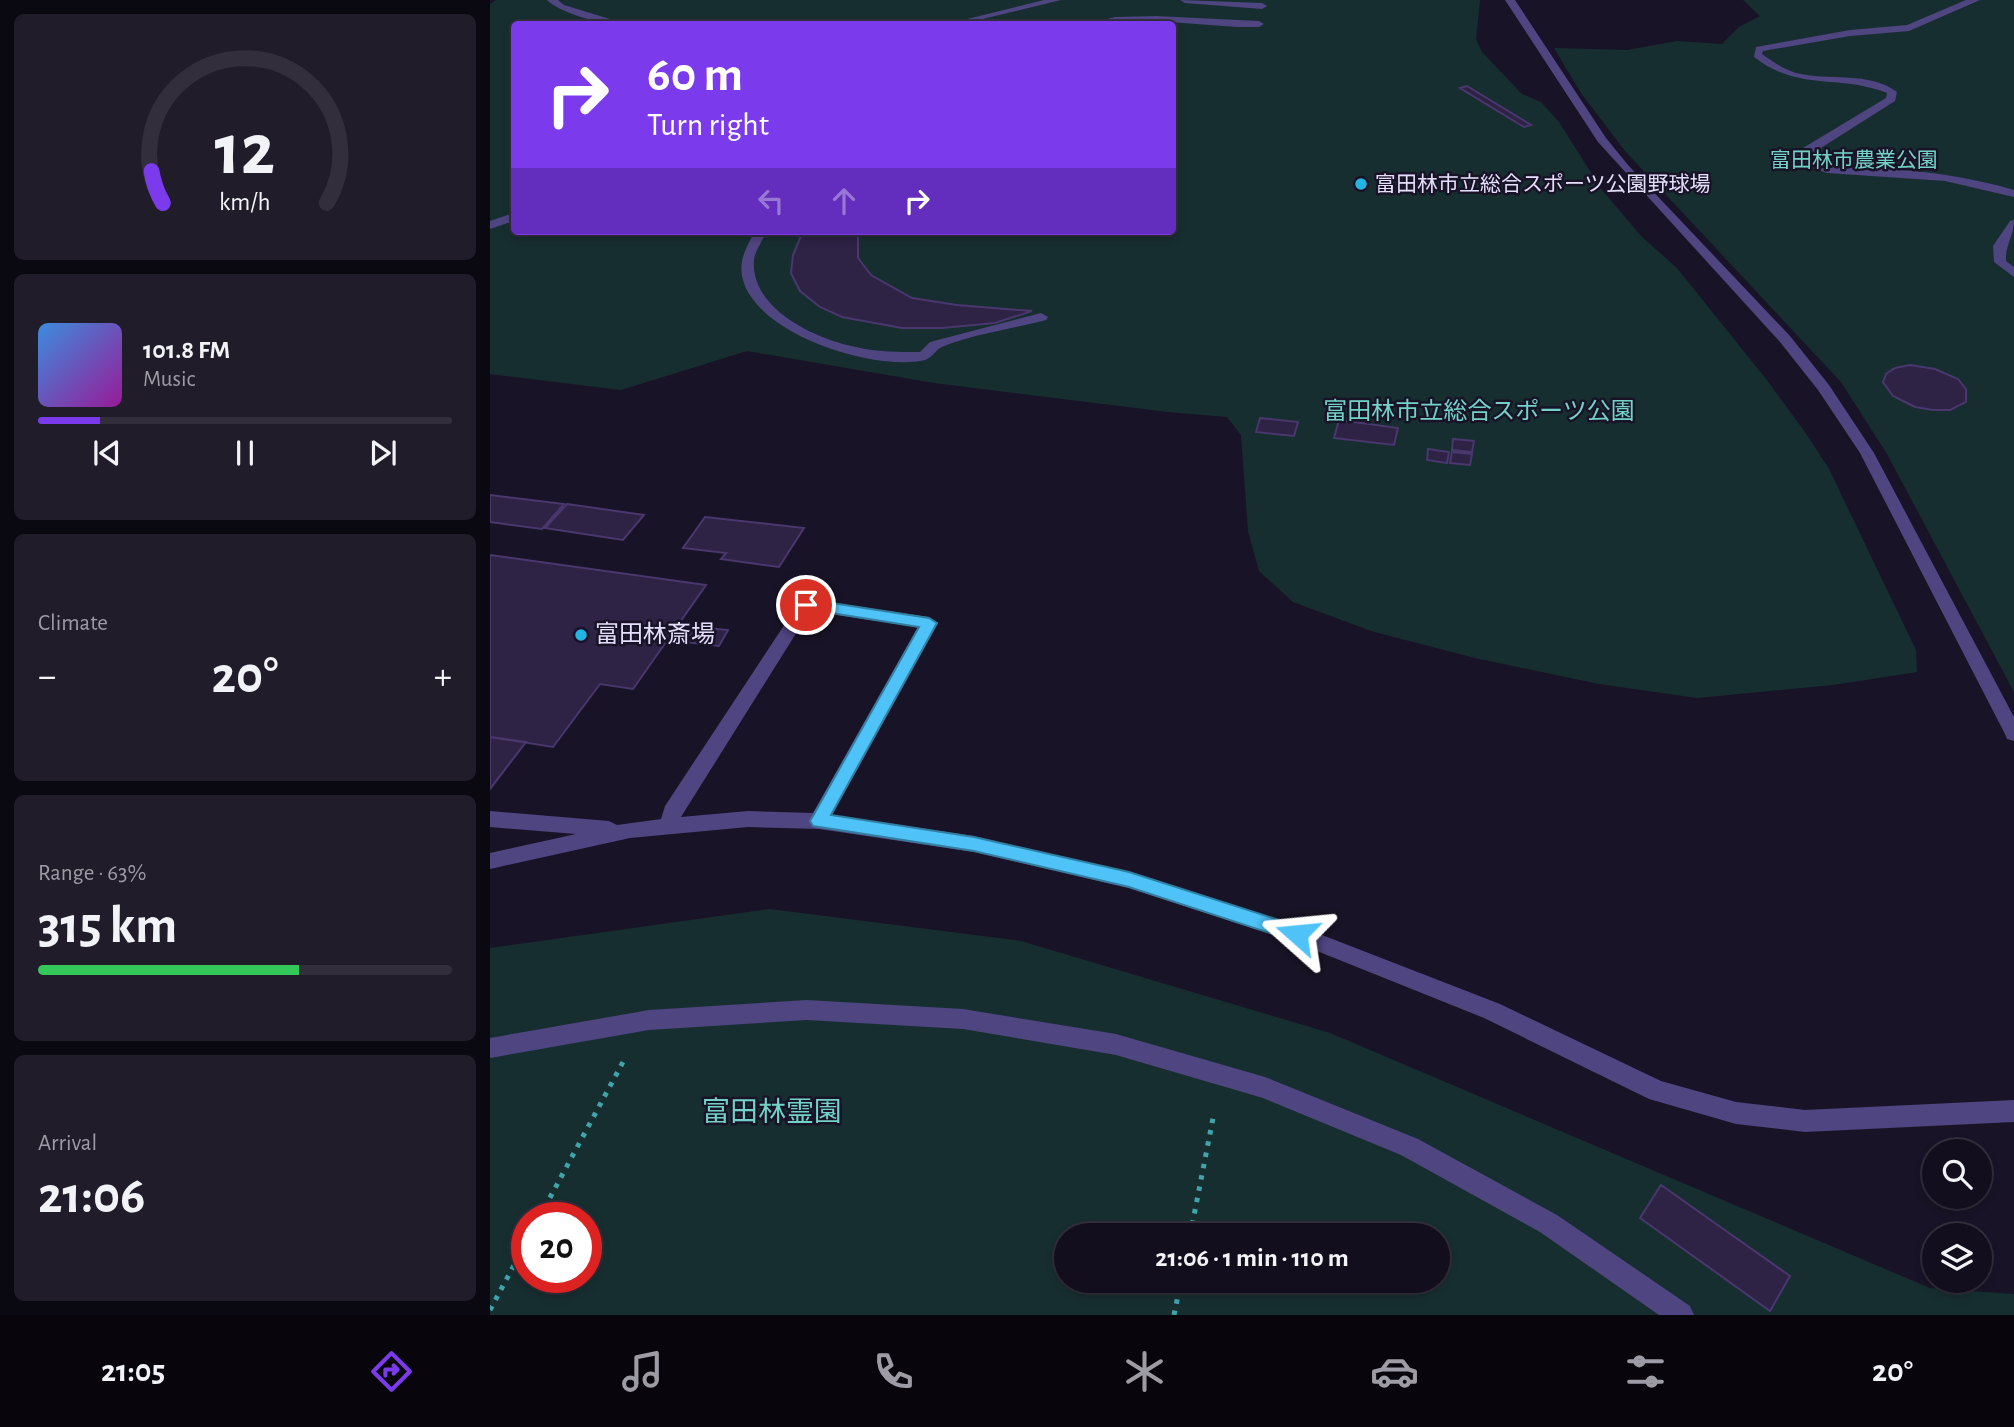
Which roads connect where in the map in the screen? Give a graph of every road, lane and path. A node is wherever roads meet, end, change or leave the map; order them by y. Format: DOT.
graph roads {
  1 [pos="552,0"];
  2 [pos="1056,0"];
  3 [pos="1178,0"];
  4 [pos="1185,0"];
  5 [pos="1510,0"];
  6 [pos="1975,0"];
  7 [pos="1262,6"];
  8 [pos="610,21"];
  9 [pos="965,21"];
  10 [pos="1107,21"];
  11 [pos="1211,22"];
  12 [pos="1259,24"];
  13 [pos="2014,194"];
  14 [pos="511,217"];
  15 [pos="491,223"];
  16 [pos="2014,224"];
  17 [pos="759,235"];
  18 [pos="2014,273"];
  19 [pos="1041,317"];
  20 [pos="2014,734"];
  21 [pos="490,819"];
  22 [pos="819,821"];
  23 [pos="669,827"];
  24 [pos="630,830"];
  25 [pos="490,861"];
  26 [pos="645,1021"];
  27 [pos="490,1048"];
  28 [pos="1223,1072"];
  29 [pos="2014,1111"];
  30 [pos="548,1202"];
  31 [pos="1193,1223"];
  32 [pos="511,1271"];
  33 [pos="1179,1293"];
  34 [pos="490,1310"];
  35 [pos="1174,1315"];
  36 [pos="1681,1315"];
  1 -- 8 [label="street"];
  2 -- 9 [label="street"];
  3 -- 11 [label="street"];
  4 -- 7 [label="street"];
  5 -- 20 [label="street"];
  6 -- 13 [label="street"];
  10 -- 11 [label="street"];
  11 -- 12 [label="street"];
  14 -- 15 [label="street"];
  16 -- 18 [label="street"];
  17 -- 19 [label="street"];
  21 -- 24 [label="street"];
  22 -- 23 [label="street"];
  22 -- 23 [label="street"];
  22 -- 29 [label="street"];
  23 -- 24 [label="street"];
  24 -- 25 [label="street"];
  26 -- 27 [label="street"];
  26 -- 28 [label="street"];
  26 -- 30 [label="path"];
  28 -- 31 [label="path"];
  28 -- 36 [label="street"];
  32 -- 34 [label="path"];
  33 -- 35 [label="path"];
}
